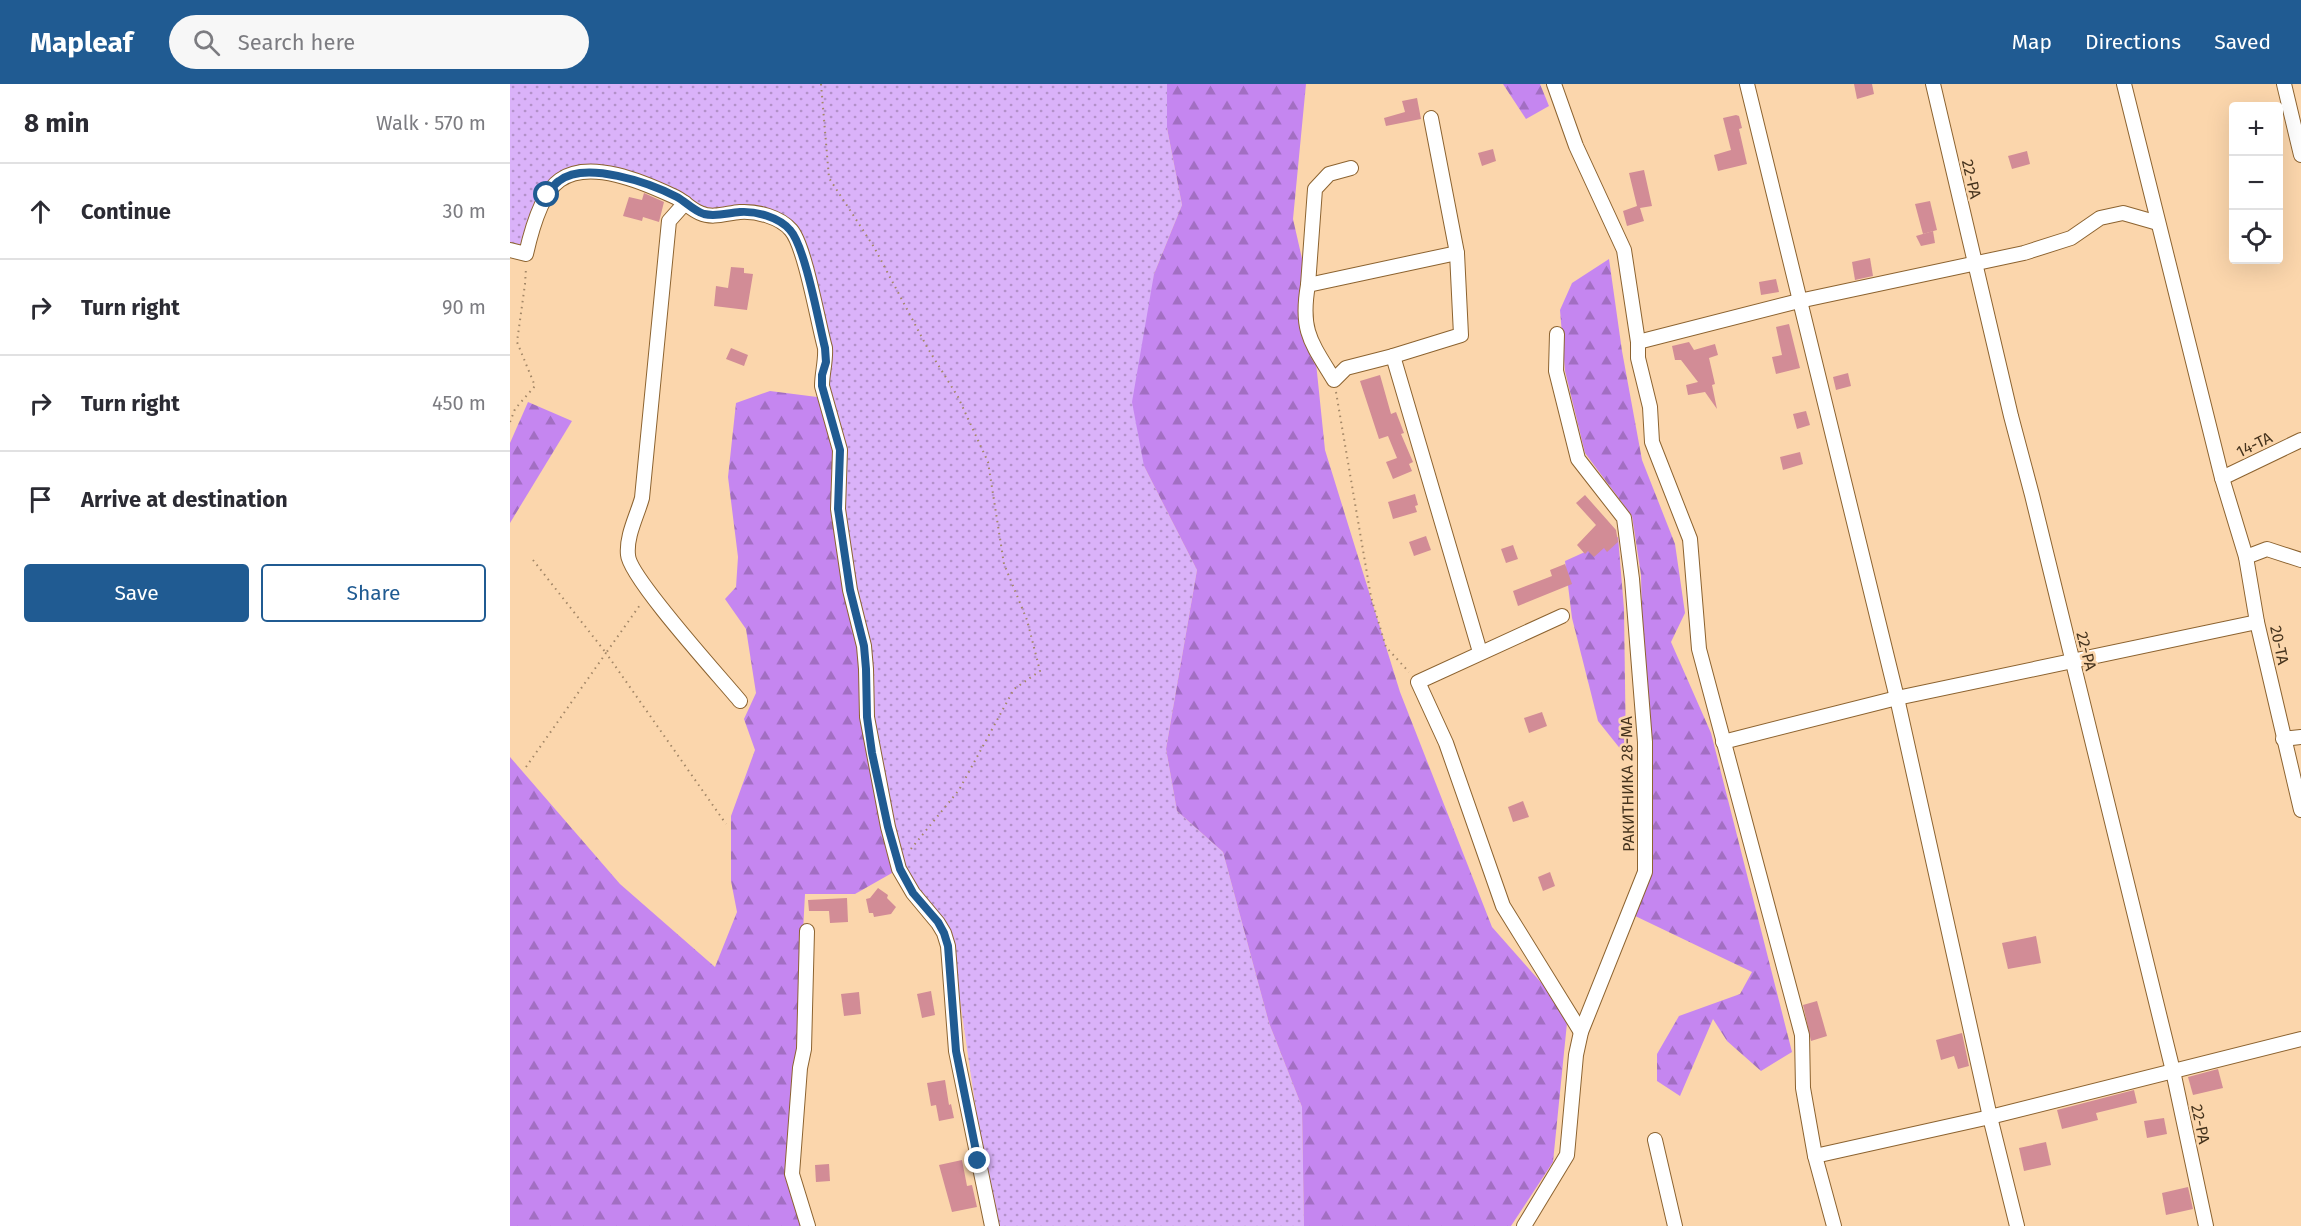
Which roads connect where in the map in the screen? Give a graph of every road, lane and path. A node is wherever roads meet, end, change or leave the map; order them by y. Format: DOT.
graph roads {
  1 [pos="821,84"];
  2 [pos="1554,84"];
  3 [pos="1747,84"];
  4 [pos="1933,84"];
  5 [pos="2124,84"];
  6 [pos="2284,84"];
  7 [pos="1431,118"];
  8 [pos="2301,155"];
  9 [pos="1351,168"];
  10 [pos="684,202"];
  11 [pos="2158,223"];
  12 [pos="510,250"];
  13 [pos="1457,253"];
  14 [pos="526,254"];
  15 [pos="1976,263"];
  16 [pos="1308,285"];
  17 [pos="1799,301"];
  18 [pos="1557,334"];
  19 [pos="1638,342"];
  20 [pos="1393,356"];
  21 [pos="1334,380"];
  22 [pos="510,422"];
  23 [pos="2301,440"];
  24 [pos="2222,478"];
  25 [pos="2246,557"];
  26 [pos="533,560"];
  27 [pos="2301,560"];
  28 [pos="649,592"];
  29 [pos="1562,616"];
  30 [pos="2258,622"];
  31 [pos="1480,652"];
  32 [pos="606,653"];
  33 [pos="2073,661"];
  34 [pos="1418,682"];
  35 [pos="1897,698"];
  36 [pos="740,701"];
  37 [pos="2301,737"];
  38 [pos="2283,739"];
  39 [pos="1723,742"];
  40 [pos="526,766"];
  41 [pos="2301,810"];
  42 [pos="726,824"];
  43 [pos="900,869"];
  44 [pos="807,931"];
  45 [pos="1581,1032"];
  46 [pos="2301,1038"];
  47 [pos="2173,1071"];
  48 [pos="1990,1117"];
  49 [pos="1655,1140"];
  50 [pos="1815,1156"];
  51 [pos="808,1226"];
  52 [pos="992,1226"];
  53 [pos="1524,1226"];
  54 [pos="1675,1226"];
  55 [pos="1834,1226"];
  56 [pos="2017,1226"];
  57 [pos="2206,1226"];
  1 -- 43 [label="path"];
  2 -- 19 [label="street"];
  3 -- 17 [label="street"];
  4 -- 15 [label="street, 22-РА"];
  5 -- 11 [label="street, 20-ТА"];
  6 -- 8 [label="street"];
  7 -- 13 [label="street"];
  9 -- 16 [label="street"];
  10 -- 14 [label="street"];
  10 -- 28 [label="street"];
  10 -- 43 [label="street"];
  11 -- 15 [label="street"];
  11 -- 24 [label="street, 20-ТА"];
  12 -- 14 [label="street"];
  13 -- 16 [label="street"];
  13 -- 20 [label="street"];
  14 -- 22 [label="path"];
  15 -- 17 [label="street"];
  15 -- 33 [label="street, 22-РА"];
  16 -- 21 [label="street"];
  17 -- 19 [label="street"];
  17 -- 35 [label="street"];
  18 -- 45 [label="street, РАКИТНИКА 28-МА"];
  19 -- 39 [label="street"];
  20 -- 21 [label="street"];
  20 -- 31 [label="street"];
  21 -- 34 [label="path"];
  23 -- 24 [label="street, 14-ТА"];
  24 -- 25 [label="street, 20-ТА"];
  25 -- 27 [label="street"];
  25 -- 30 [label="street, 20-ТА"];
  26 -- 32 [label="path"];
  28 -- 32 [label="path"];
  28 -- 36 [label="street"];
  29 -- 31 [label="street"];
  30 -- 33 [label="street"];
  30 -- 38 [label="street, 20-ТА"];
  31 -- 34 [label="street"];
  32 -- 40 [label="path"];
  32 -- 42 [label="path"];
  33 -- 35 [label="street"];
  33 -- 47 [label="street, 22-РА"];
  34 -- 45 [label="street"];
  35 -- 39 [label="street"];
  35 -- 48 [label="street"];
  37 -- 38 [label="street"];
  38 -- 41 [label="street, 20-ТА"];
  39 -- 50 [label="street"];
  43 -- 52 [label="street"];
  44 -- 51 [label="street"];
  45 -- 53 [label="street, РАКИТНИКА 28-МА"];
  46 -- 47 [label="street"];
  47 -- 48 [label="street"];
  47 -- 57 [label="street, 22-РА"];
  48 -- 50 [label="street"];
  48 -- 56 [label="street"];
  49 -- 54 [label="street"];
  50 -- 55 [label="street"];
}
